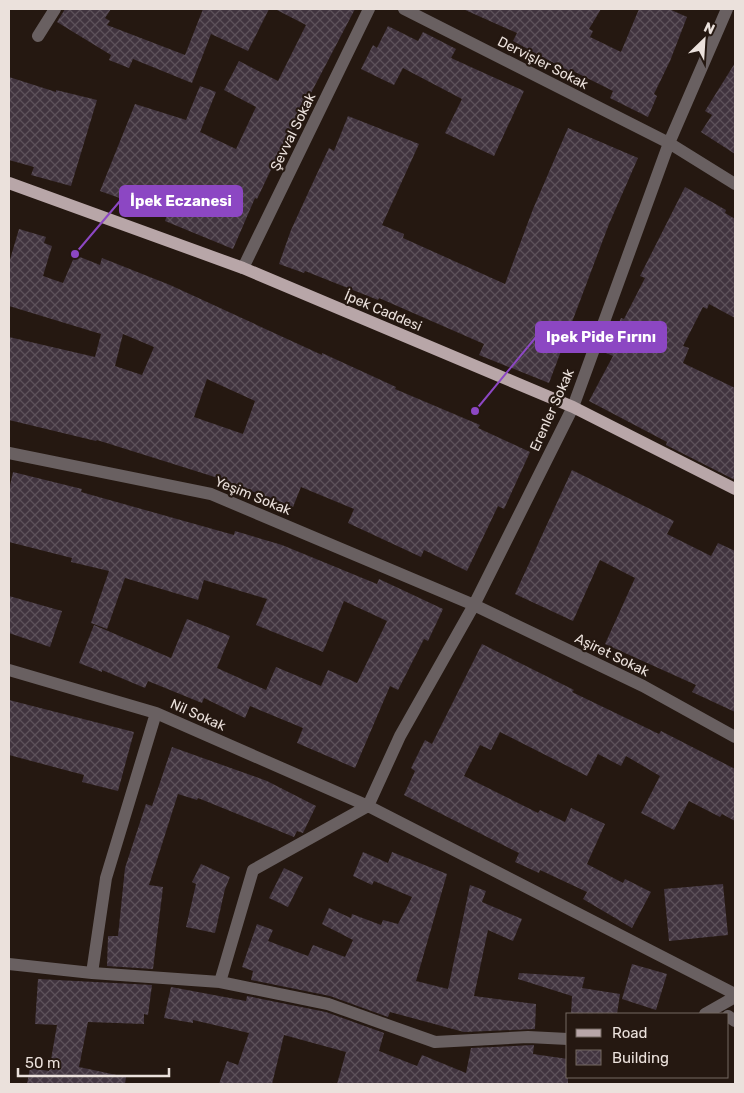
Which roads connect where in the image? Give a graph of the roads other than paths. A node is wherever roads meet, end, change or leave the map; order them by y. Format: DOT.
graph roads {
  1 [pos="55,9"];
  2 [pos="369,9"];
  3 [pos="404,9"];
  4 [pos="727,9"];
  5 [pos="38,36"];
  6 [pos="669,143"];
  7 [pos="9,183"];
  8 [pos="735,184"];
  9 [pos="243,268"];
  10 [pos="573,407"];
  11 [pos="9,452"];
  12 [pos="735,489"];
  13 [pos="474,605"];
  14 [pos="9,670"];
  15 [pos="156,713"];
  16 [pos="735,736"];
  17 [pos="368,806"];
  18 [pos="9,964"];
  19 [pos="92,973"];
  20 [pos="220,982"];
  21 [pos="735,996"];
  22 [pos="719,1013"];
  23 [pos="566,1039"];
  1 -- 5 [label="street"];
  2 -- 9 [label="street, Şevval Sokak"];
  3 -- 6 [label="street, Dervişler Sokak"];
  4 -- 6 [label="street, Erenler Sokak"];
  6 -- 8 [label="street, Dervişler Sokak"];
  6 -- 10 [label="street, Erenler Sokak"];
  7 -- 9 [label="main road, İpek Caddesi"];
  9 -- 10 [label="main road, İpek Caddesi"];
  10 -- 12 [label="main road, İpek Caddesi"];
  10 -- 13 [label="street, Erenler Sokak"];
  11 -- 13 [label="street, Yeşim Sokak"];
  13 -- 16 [label="street, Aşiret Sokak"];
  13 -- 17 [label="street, Erenler Sokak"];
  14 -- 15 [label="street, Nil Sokak"];
  15 -- 17 [label="street, Nil Sokak"];
  15 -- 19 [label="street"];
  17 -- 20 [label="street"];
  17 -- 21 [label="street, Nil Sokak"];
  18 -- 19 [label="street"];
  19 -- 20 [label="street"];
  20 -- 23 [label="street"];
  21 -- 22 [label="street"];
}
